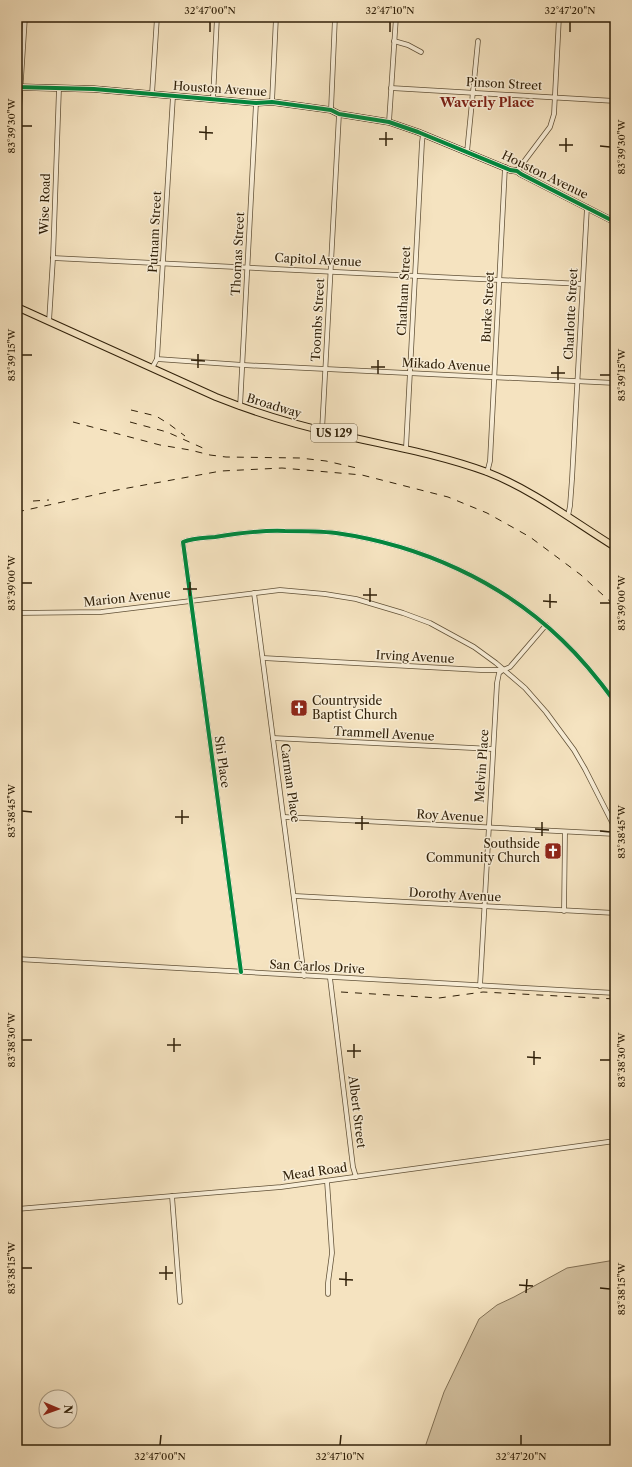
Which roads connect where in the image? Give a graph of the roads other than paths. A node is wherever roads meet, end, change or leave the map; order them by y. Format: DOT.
graph roads {
  1 [pos="25,17"];
  2 [pos="157,17"];
  3 [pos="217,17"];
  4 [pos="276,17"];
  5 [pos="334,17"];
  6 [pos="396,17"];
  7 [pos="559,17"];
  8 [pos="394,41"];
  9 [pos="478,41"];
  10 [pos="421,52"];
  11 [pos="19,87"];
  12 [pos="59,88"];
  13 [pos="391,88"];
  14 [pos="473,93"];
  15 [pos="152,94"];
  16 [pos="173,96"];
  17 [pos="555,97"];
  18 [pos="213,98"];
  19 [pos="615,101"];
  20 [pos="256,102"];
  21 [pos="272,102"];
  22 [pos="331,110"];
  23 [pos="339,114"];
  24 [pos="389,122"];
  25 [pos="423,135"];
  26 [pos="17,141"];
  27 [pos="467,152"];
  28 [pos="505,167"];
  29 [pos="518,171"];
  30 [pos="587,207"];
  31 [pos="615,222"];
  32 [pos="53,258"];
  33 [pos="163,263"];
  34 [pos="248,267"];
  35 [pos="331,271"];
  36 [pos="415,275"];
  37 [pos="499,279"];
  38 [pos="582,284"];
  39 [pos="17,307"];
  40 [pos="49,322"];
  41 [pos="157,359"];
  42 [pos="243,365"];
  43 [pos="152,368"];
  44 [pos="326,369"];
  45 [pos="409,373"];
  46 [pos="494,377"];
  47 [pos="578,381"];
  48 [pos="615,383"];
  49 [pos="240,407"];
  50 [pos="322,431"];
  51 [pos="406,448"];
  52 [pos="487,472"];
  53 [pos="568,516"];
  54 [pos="615,547"];
  55 [pos="254,593"];
  56 [pos="190,602"];
  57 [pos="17,613"];
  58 [pos="546,625"];
  59 [pos="263,658"];
  60 [pos="503,670"];
  61 [pos="615,702"];
  62 [pos="273,738"];
  63 [pos="493,750"];
  64 [pos="284,817"];
  65 [pos="488,828"];
  66 [pos="615,828"];
  67 [pos="564,832"];
  68 [pos="615,834"];
  69 [pos="295,896"];
  70 [pos="484,906"];
  71 [pos="564,911"];
  72 [pos="615,913"];
  73 [pos="17,959"];
  74 [pos="241,972"];
  75 [pos="304,976"];
  76 [pos="330,978"];
  77 [pos="480,986"];
  78 [pos="615,994"];
  79 [pos="615,1141"];
  80 [pos="356,1176"];
  81 [pos="328,1181"];
  82 [pos="172,1196"];
  83 [pos="17,1209"];
  84 [pos="328,1294"];
  85 [pos="180,1302"];
  1 -- 11 [label="street"];
  2 -- 15 [label="street"];
  3 -- 18 [label="street"];
  4 -- 21 [label="street"];
  5 -- 22 [label="street"];
  6 -- 8 [label="street"];
  7 -- 17 [label="street"];
  8 -- 10 [label="street"];
  8 -- 13 [label="street"];
  9 -- 14 [label="street"];
  11 -- 12 [label="street, Houston Avenue"];
  11 -- 26 [label="street"];
  12 -- 15 [label="street, Houston Avenue"];
  12 -- 32 [label="street, Wise Road"];
  13 -- 14 [label="street, Pinson Street"];
  13 -- 24 [label="street"];
  14 -- 17 [label="street, Pinson Street"];
  14 -- 27 [label="street"];
  15 -- 16 [label="street, Houston Avenue"];
  16 -- 18 [label="street, Houston Avenue"];
  16 -- 33 [label="street, Putnam Street"];
  17 -- 19 [label="street, Pinson Street"];
  17 -- 29 [label="street"];
  18 -- 20 [label="street, Houston Avenue"];
  20 -- 21 [label="street, Houston Avenue"];
  20 -- 34 [label="street, Thomas Street"];
  21 -- 22 [label="street, Houston Avenue"];
  22 -- 23 [label="street, Houston Avenue"];
  23 -- 24 [label="street, Houston Avenue"];
  23 -- 35 [label="street, Toombs Street"];
  24 -- 25 [label="street, Houston Avenue"];
  25 -- 27 [label="street, Houston Avenue"];
  25 -- 36 [label="street, Chatham Street"];
  27 -- 28 [label="street, Houston Avenue"];
  28 -- 29 [label="street, Houston Avenue"];
  28 -- 37 [label="street, Burke Street"];
  29 -- 30 [label="street, Houston Avenue"];
  30 -- 31 [label="street, Houston Avenue"];
  30 -- 38 [label="street, Charlotte Street"];
  32 -- 33 [label="street, Capitol Avenue"];
  32 -- 40 [label="street, Wise Road"];
  33 -- 34 [label="street, Capitol Avenue"];
  33 -- 41 [label="street, Putnam Street"];
  34 -- 35 [label="street, Capitol Avenue"];
  34 -- 42 [label="street, Thomas Street"];
  35 -- 36 [label="street, Capitol Avenue"];
  35 -- 44 [label="street, Toombs Street"];
  36 -- 37 [label="street, Capitol Avenue"];
  36 -- 45 [label="street, Chatham Street"];
  37 -- 38 [label="street, Capitol Avenue"];
  37 -- 46 [label="street, Burke Street"];
  38 -- 47 [label="street, Charlotte Street"];
  39 -- 40 [label="main road, Broadway / US 129"];
  40 -- 43 [label="main road, Broadway / US 129"];
  41 -- 42 [label="street, Mikado Avenue"];
  41 -- 43 [label="street, Putnam Street"];
  42 -- 44 [label="street, Mikado Avenue"];
  42 -- 49 [label="street, Thomas Street"];
  43 -- 49 [label="main road, Broadway / US 129"];
  44 -- 45 [label="street, Mikado Avenue"];
  44 -- 50 [label="street, Toombs Street"];
  45 -- 46 [label="street, Mikado Avenue"];
  45 -- 51 [label="street, Chatham Street"];
  46 -- 47 [label="street, Mikado Avenue"];
  46 -- 52 [label="street, Burke Street"];
  47 -- 48 [label="street, Mikado Avenue"];
  47 -- 53 [label="street, Charlotte Street"];
  49 -- 50 [label="main road, Broadway / US 129"];
  50 -- 51 [label="main road, Broadway / US 129"];
  51 -- 52 [label="main road, Broadway / US 129"];
  52 -- 53 [label="main road, Broadway / US 129"];
  53 -- 54 [label="main road, Broadway / US 129"];
  55 -- 56 [label="street, Marion Avenue"];
  55 -- 59 [label="street, Carman Place"];
  55 -- 60 [label="street, Marion Avenue"];
  56 -- 57 [label="street, Marion Avenue"];
  56 -- 58 [label="street, Shi Place"];
  56 -- 74 [label="street, Shi Place"];
  58 -- 60 [label="street"];
  58 -- 61 [label="street"];
  59 -- 60 [label="street, Irving Avenue"];
  59 -- 62 [label="street, Carman Place"];
  60 -- 63 [label="street, Melvin Place"];
  60 -- 66 [label="street, Marion Avenue"];
  62 -- 63 [label="street, Trammell Avenue"];
  62 -- 64 [label="street, Carman Place"];
  63 -- 65 [label="street, Melvin Place"];
  64 -- 65 [label="street, Roy Avenue"];
  64 -- 69 [label="street, Carman Place"];
  65 -- 67 [label="street, Roy Avenue"];
  65 -- 70 [label="street, Melvin Place"];
  67 -- 68 [label="street, Roy Avenue"];
  67 -- 71 [label="street"];
  69 -- 70 [label="street, Dorothy Avenue"];
  69 -- 75 [label="street, Carman Place"];
  70 -- 71 [label="street, Dorothy Avenue"];
  70 -- 77 [label="street, Melvin Place"];
  71 -- 72 [label="street, Dorothy Avenue"];
  73 -- 74 [label="street, San Carlos Drive"];
  74 -- 75 [label="street, San Carlos Drive"];
  75 -- 76 [label="street, San Carlos Drive"];
  76 -- 77 [label="street, San Carlos Drive"];
  76 -- 80 [label="street, Albert Street"];
  77 -- 78 [label="street, San Carlos Drive"];
  79 -- 80 [label="street, Mead Road"];
  80 -- 81 [label="street, Mead Road"];
  81 -- 82 [label="street, Mead Road"];
  81 -- 84 [label="street"];
  82 -- 83 [label="street, Mead Road"];
  82 -- 85 [label="street"];
}
